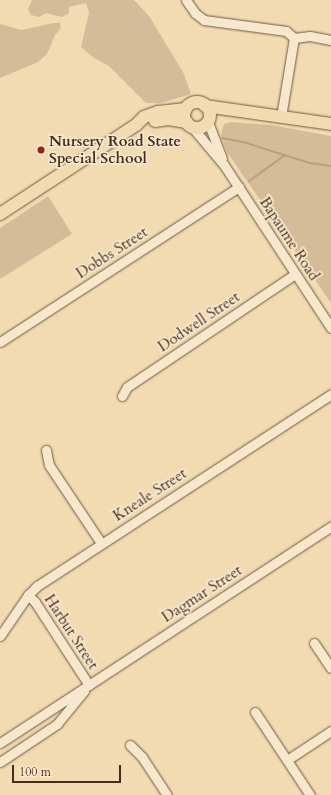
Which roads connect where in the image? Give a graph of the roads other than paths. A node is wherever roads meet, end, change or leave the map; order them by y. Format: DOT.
graph roads {
  1 [pos="186,0"];
  2 [pos="294,38"];
  3 [pos="331,40"];
  4 [pos="205,106"];
  5 [pos="186,109"];
  6 [pos="238,111"];
  7 [pos="281,117"];
  8 [pos="209,120"];
  9 [pos="331,124"];
  10 [pos="136,125"];
  11 [pos="189,125"];
  12 [pos="224,165"];
  13 [pos="239,187"];
  14 [pos="0,214"];
  15 [pos="296,274"];
  16 [pos="331,328"];
  17 [pos="0,342"];
  18 [pos="331,394"];
  19 [pos="122,396"];
  20 [pos="46,450"];
  21 [pos="331,526"];
  22 [pos="101,543"];
  23 [pos="28,595"];
  24 [pos="0,636"];
  25 [pos="314,643"];
  26 [pos="331,668"];
  27 [pos="89,685"];
  28 [pos="255,712"];
  29 [pos="331,731"];
  30 [pos="0,743"];
  31 [pos="130,745"];
  32 [pos="287,760"];
  33 [pos="0,762"];
  34 [pos="167,795"];
  35 [pos="310,795"];
  1 -- 2 [label="street"];
  2 -- 3 [label="street"];
  2 -- 7 [label="street"];
  4 -- 5 [label="main road"];
  4 -- 6 [label="main road"];
  4 -- 8 [label="main road"];
  5 -- 10 [label="main road"];
  5 -- 11 [label="main road"];
  6 -- 7 [label="main road"];
  6 -- 8 [label="main road"];
  7 -- 9 [label="main road"];
  8 -- 11 [label="main road"];
  8 -- 12 [label="street, Bapaume Road"];
  10 -- 11 [label="main road"];
  10 -- 14 [label="main road"];
  11 -- 12 [label="street, Bapaume Road"];
  12 -- 13 [label="street, Bapaume Road"];
  13 -- 15 [label="street, Bapaume Road"];
  13 -- 17 [label="street, Dobbs Street"];
  15 -- 16 [label="street, Bapaume Road"];
  15 -- 19 [label="street, Dodwell Street"];
  18 -- 22 [label="street, Kneale Street"];
  20 -- 22 [label="street"];
  21 -- 27 [label="street, Dagmar Street"];
  22 -- 23 [label="street, Kneale Street"];
  23 -- 24 [label="street, Kneale Street"];
  23 -- 27 [label="street, Harbut Street"];
  25 -- 26 [label="street"];
  27 -- 30 [label="street, Dagmar Street"];
  27 -- 33 [label="street, Dagmar Street"];
  28 -- 32 [label="street"];
  29 -- 32 [label="street"];
  31 -- 34 [label="street"];
  32 -- 35 [label="street"];
}
